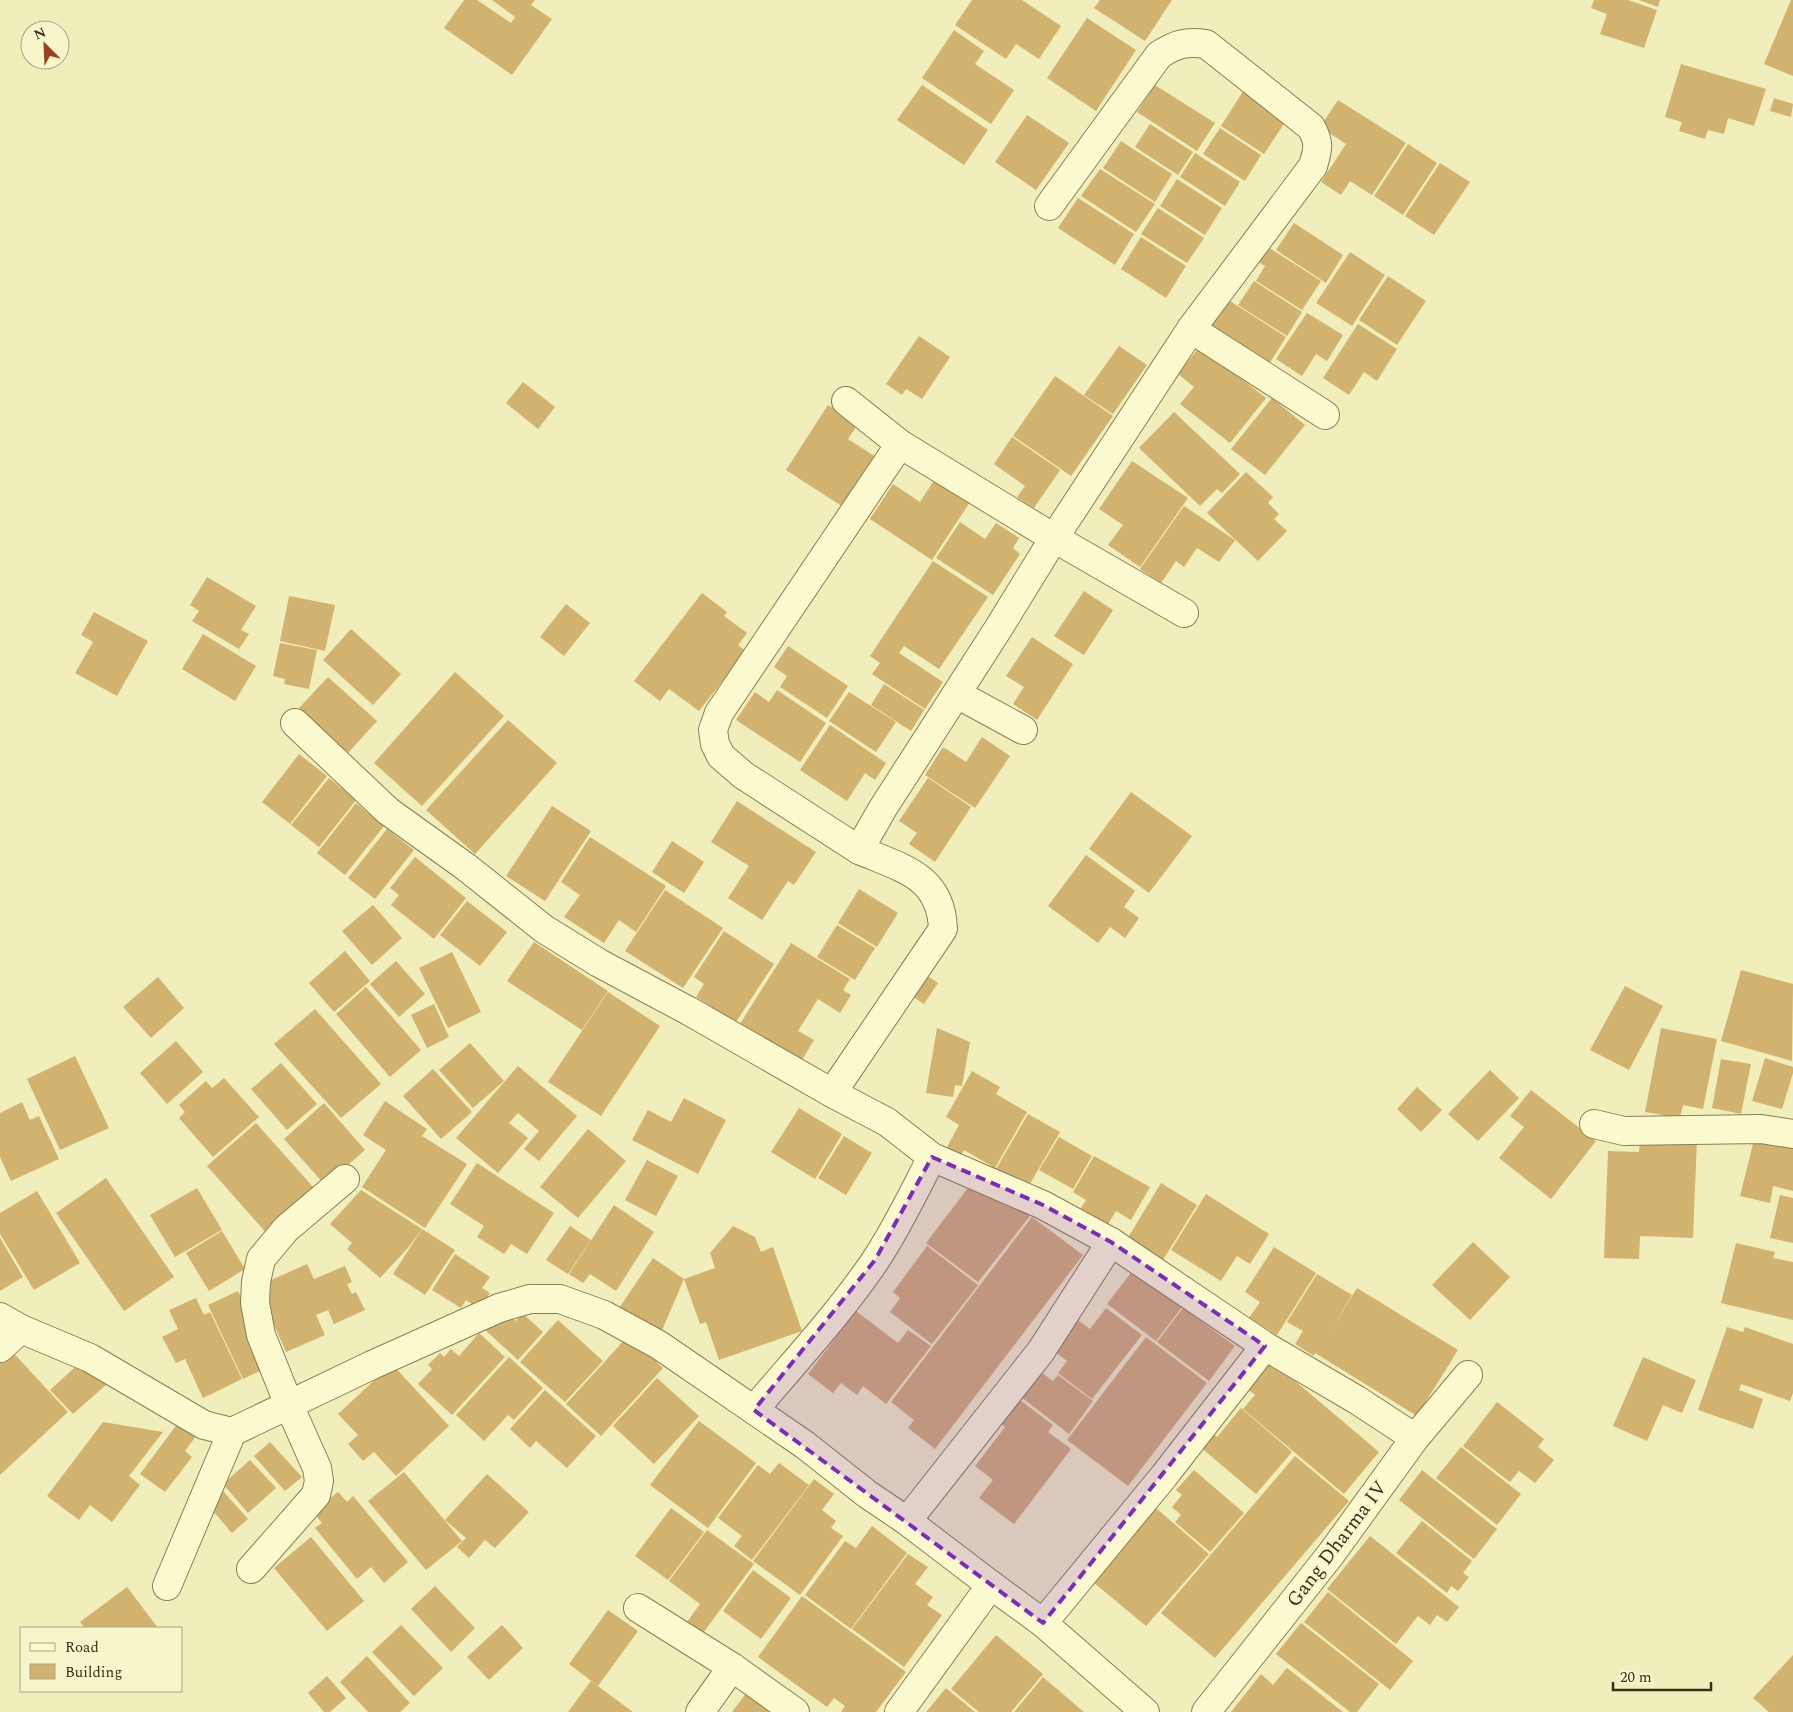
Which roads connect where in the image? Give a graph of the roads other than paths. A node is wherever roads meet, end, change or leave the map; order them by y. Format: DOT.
graph roads {
  1 [pos="1049,206"];
  2 [pos="1191,329"];
  3 [pos="846,401"];
  4 [pos="1325,415"];
  5 [pos="900,444"];
  6 [pos="1054,538"];
  7 [pos="1184,613"];
  8 [pos="957,694"];
  9 [pos="295,723"];
  10 [pos="1023,730"];
  11 [pos="858,850"];
  12 [pos="832,1094"];
  13 [pos="1594,1124"];
  14 [pos="1793,1134"];
  15 [pos="932,1157"];
  16 [pos="345,1179"];
  17 [pos="1111,1242"];
  18 [pos="10,1323"];
  19 [pos="1265,1346"];
  20 [pos="0,1348"];
  21 [pos="1468,1375"];
  22 [pos="289,1405"];
  23 [pos="754,1410"];
  24 [pos="232,1432"];
  25 [pos="1415,1438"];
  26 [pos="907,1521"];
  27 [pos="250,1569"];
  28 [pos="991,1585"];
  29 [pos="167,1586"];
  30 [pos="638,1608"];
  31 [pos="1043,1623"];
  32 [pos="732,1667"];
  33 [pos="700,1712"];
  34 [pos="795,1712"];
  35 [pos="899,1712"];
  36 [pos="1145,1712"];
  37 [pos="1206,1712"];
  1 -- 2 [label="street"];
  2 -- 4 [label="street"];
  2 -- 6 [label="street"];
  3 -- 5 [label="street"];
  5 -- 6 [label="street"];
  5 -- 11 [label="street"];
  6 -- 7 [label="street"];
  6 -- 8 [label="street"];
  8 -- 10 [label="street"];
  8 -- 11 [label="street"];
  9 -- 12 [label="street"];
  11 -- 12 [label="street"];
  12 -- 15 [label="street"];
  13 -- 14 [label="street"];
  15 -- 17 [label="street"];
  15 -- 23 [label="street"];
  16 -- 22 [label="street"];
  17 -- 19 [label="street"];
  17 -- 26 [label="street"];
  18 -- 20 [label="street"];
  18 -- 24 [label="street"];
  19 -- 25 [label="street"];
  19 -- 31 [label="street"];
  21 -- 25 [label="street, Gang Dharma IV"];
  22 -- 23 [label="street"];
  22 -- 24 [label="street"];
  22 -- 27 [label="street"];
  23 -- 26 [label="street"];
  24 -- 29 [label="street"];
  25 -- 37 [label="street, Gang Dharma IV"];
  26 -- 28 [label="street"];
  28 -- 31 [label="street"];
  28 -- 35 [label="street"];
  30 -- 32 [label="street"];
  31 -- 36 [label="street"];
  32 -- 33 [label="street"];
  32 -- 34 [label="street"];
}
